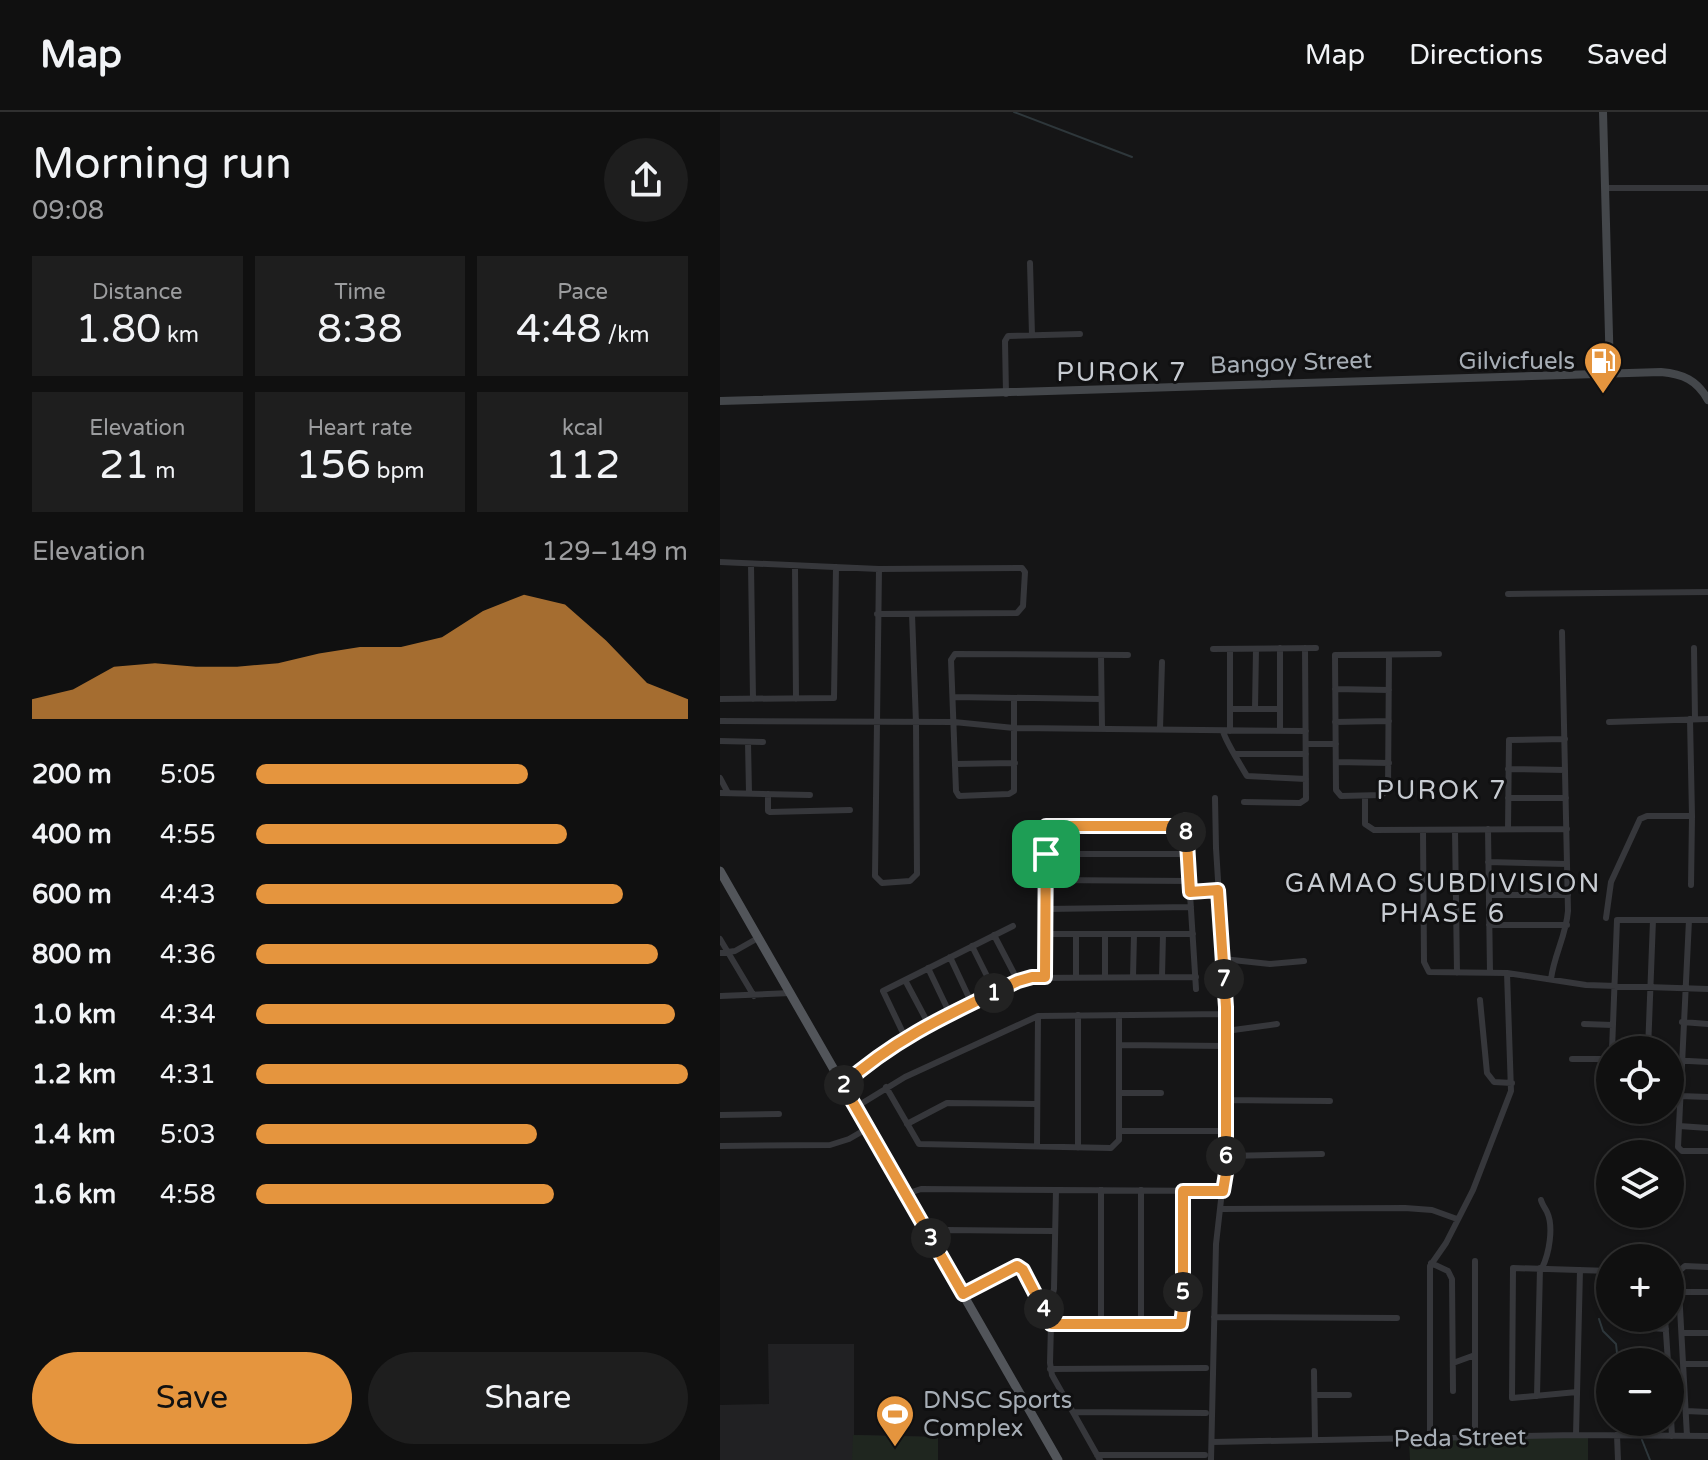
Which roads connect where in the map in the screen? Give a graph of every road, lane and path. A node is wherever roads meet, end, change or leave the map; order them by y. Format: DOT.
graph roads {
  1 [pos="1603,112"];
  2 [pos="1606,188"];
  3 [pos="1708,188"];
  4 [pos="1030,263"];
  5 [pos="1080,334"];
  6 [pos="1032,335"];
  7 [pos="1610,373"];
  8 [pos="1006,394"];
  9 [pos="1708,400"];
  10 [pos="720,401"];
  11 [pos="720,562"];
  12 [pos="751,565"];
  13 [pos="795,567"];
  14 [pos="836,567"];
  15 [pos="879,569"];
  16 [pos="1708,592"];
  17 [pos="1508,594"];
  18 [pos="877,614"];
  19 [pos="912,614"];
  20 [pos="1562,632"];
  21 [pos="1280,648"];
  22 [pos="1305,648"];
  23 [pos="1316,648"];
  24 [pos="1694,648"];
  25 [pos="1213,649"];
  26 [pos="1230,649"];
  27 [pos="1256,649"];
  28 [pos="1439,654"];
  29 [pos="1101,655"];
  30 [pos="1128,655"];
  31 [pos="1389,655"];
  32 [pos="1162,662"];
  33 [pos="1335,689"];
  34 [pos="1389,690"];
  35 [pos="953,697"];
  36 [pos="1014,698"];
  37 [pos="720,699"];
  38 [pos="753,699"];
  39 [pos="796,699"];
  40 [pos="1101,699"];
  41 [pos="1230,709"];
  42 [pos="1255,709"];
  43 [pos="1280,709"];
  44 [pos="1693,719"];
  45 [pos="1708,719"];
  46 [pos="720,721"];
  47 [pos="1389,721"];
  48 [pos="954,722"];
  49 [pos="1335,722"];
  50 [pos="1609,722"];
  51 [pos="876,723"];
  52 [pos="916,723"];
  53 [pos="1014,728"];
  54 [pos="1102,728"];
  55 [pos="1160,729"];
  56 [pos="1227,731"];
  57 [pos="1280,731"];
  58 [pos="1306,731"];
  59 [pos="1565,739"];
  60 [pos="720,741"];
  61 [pos="748,742"];
  62 [pos="763,742"];
  63 [pos="1306,744"];
  64 [pos="1336,744"];
  65 [pos="1236,754"];
  66 [pos="1306,754"];
  67 [pos="1336,762"];
  68 [pos="1015,763"];
  69 [pos="1389,763"];
  70 [pos="955,764"];
  71 [pos="1508,769"];
  72 [pos="1565,770"];
  73 [pos="720,778"];
  74 [pos="1306,779"];
  75 [pos="724,793"];
  76 [pos="749,793"];
  77 [pos="768,794"];
  78 [pos="810,795"];
  79 [pos="1365,796"];
  80 [pos="1215,798"];
  81 [pos="1508,798"];
  82 [pos="1566,798"];
  83 [pos="1244,802"];
  84 [pos="850,810"];
  85 [pos="1185,815"];
  86 [pos="1692,816"];
  87 [pos="1186,826"];
  88 [pos="1488,829"];
  89 [pos="1508,829"];
  90 [pos="1567,829"];
  91 [pos="1455,830"];
  92 [pos="1423,831"];
  93 [pos="1046,854"];
  94 [pos="1188,854"];
  95 [pos="1488,862"];
  96 [pos="1567,864"];
  97 [pos="720,871"];
  98 [pos="1046,880"];
  99 [pos="1190,881"];
  100 [pos="1691,885"];
  101 [pos="1218,892"];
  102 [pos="1190,894"];
  103 [pos="1489,895"];
  104 [pos="1568,895"];
  105 [pos="1191,907"];
  106 [pos="1046,909"];
  107 [pos="1606,918"];
  108 [pos="1653,920"];
  109 [pos="1689,920"];
  110 [pos="1708,920"];
  111 [pos="1489,925"];
  112 [pos="1567,925"];
  113 [pos="1013,926"];
  114 [pos="1046,934"];
  115 [pos="1076,934"];
  116 [pos="1105,934"];
  117 [pos="1134,934"];
  118 [pos="1163,934"];
  119 [pos="1193,934"];
  120 [pos="994,935"];
  121 [pos="758,938"];
  122 [pos="720,939"];
  123 [pos="972,946"];
  124 [pos="724,953"];
  125 [pos="950,957"];
  126 [pos="1223,959"];
  127 [pos="1304,961"];
  128 [pos="928,968"];
  129 [pos="1457,973"];
  130 [pos="1490,973"];
  131 [pos="1507,973"];
  132 [pos="1045,977"];
  133 [pos="1076,977"];
  134 [pos="1105,977"];
  135 [pos="1133,977"];
  136 [pos="1162,977"];
  137 [pos="1196,977"];
  138 [pos="1551,979"];
  139 [pos="905,980"];
  140 [pos="1018,981"];
  141 [pos="1614,987"];
  142 [pos="1649,988"];
  143 [pos="1685,988"];
  144 [pos="1196,989"];
  145 [pos="1708,989"];
  146 [pos="995,992"];
  147 [pos="791,993"];
  148 [pos="720,996"];
  149 [pos="754,996"];
  150 [pos="1480,1000"];
  151 [pos="972,1004"];
  152 [pos="950,1014"];
  153 [pos="1226,1014"];
  154 [pos="1078,1015"];
  155 [pos="1119,1015"];
  156 [pos="1038,1016"];
  157 [pos="1682,1022"];
  158 [pos="1277,1024"];
  159 [pos="1584,1024"];
  160 [pos="1708,1024"];
  161 [pos="929,1025"];
  162 [pos="1613,1025"];
  163 [pos="1226,1031"];
  164 [pos="1613,1036"];
  165 [pos="1648,1036"];
  166 [pos="1682,1036"];
  167 [pos="905,1037"];
  168 [pos="1119,1045"];
  169 [pos="1226,1046"];
  170 [pos="1572,1059"];
  171 [pos="1596,1059"];
  172 [pos="1684,1060"];
  173 [pos="1708,1062"];
  174 [pos="1512,1083"];
  175 [pos="843,1085"];
  176 [pos="886,1087"];
  177 [pos="1119,1093"];
  178 [pos="1161,1093"];
  179 [pos="1684,1096"];
  180 [pos="1708,1097"];
  181 [pos="1226,1100"];
  182 [pos="1330,1101"];
  183 [pos="1036,1104"];
  184 [pos="856,1107"];
  185 [pos="779,1114"];
  186 [pos="720,1115"];
  187 [pos="907,1124"];
  188 [pos="1679,1126"];
  189 [pos="868,1128"];
  190 [pos="1708,1128"];
  191 [pos="1119,1131"];
  192 [pos="1226,1131"];
  193 [pos="720,1146"];
  194 [pos="1037,1146"];
  195 [pos="1078,1148"];
  196 [pos="1708,1151"];
  197 [pos="1322,1154"];
  198 [pos="1226,1156"];
  199 [pos="1056,1190"];
  200 [pos="1101,1190"];
  201 [pos="1141,1190"];
  202 [pos="1183,1191"];
  203 [pos="1223,1191"];
  204 [pos="906,1194"];
  205 [pos="1541,1200"];
  206 [pos="1221,1209"];
  207 [pos="1457,1219"];
  208 [pos="1055,1231"];
  209 [pos="929,1235"];
  210 [pos="1475,1261"];
  211 [pos="1431,1263"];
  212 [pos="1684,1266"];
  213 [pos="1708,1267"];
  214 [pos="1541,1268"];
  215 [pos="1580,1270"];
  216 [pos="1596,1271"];
  217 [pos="1684,1292"];
  218 [pos="1708,1292"];
  219 [pos="963,1294"];
  220 [pos="1040,1301"];
  221 [pos="1214,1317"];
  222 [pos="1397,1318"];
  223 [pos="1051,1324"];
  224 [pos="1101,1324"];
  225 [pos="1141,1324"];
  226 [pos="1682,1333"];
  227 [pos="1708,1333"];
  228 [pos="1682,1348"];
  229 [pos="1475,1355"];
  230 [pos="1453,1363"];
  231 [pos="1684,1364"];
  232 [pos="1708,1364"];
  233 [pos="1206,1368"];
  234 [pos="1050,1369"];
  235 [pos="1314,1371"];
  236 [pos="1684,1380"];
  237 [pos="1453,1391"];
  238 [pos="1577,1392"];
  239 [pos="1315,1395"];
  240 [pos="1349,1395"];
  241 [pos="1537,1396"];
  242 [pos="1686,1411"];
  243 [pos="1074,1412"];
  244 [pos="1708,1412"];
  245 [pos="1206,1413"];
  246 [pos="1576,1435"];
  247 [pos="1596,1435"];
  248 [pos="1617,1436"];
  249 [pos="1687,1436"];
  250 [pos="1708,1436"];
  251 [pos="1475,1438"];
  252 [pos="1430,1439"];
  253 [pos="1315,1440"];
  254 [pos="1212,1442"];
  255 [pos="1099,1457"];
  256 [pos="1208,1458"];
  257 [pos="1058,1460"];
  258 [pos="1618,1460"];
  1 -- 2 [label="main road"];
  2 -- 3 [label="street"];
  2 -- 7 [label="main road"];
  4 -- 6 [label="street"];
  5 -- 6 [label="street"];
  6 -- 8 [label="street"];
  7 -- 8 [label="main road, Bangoy Street"];
  7 -- 9 [label="main road, Bangoy Street"];
  8 -- 10 [label="main road, Bangoy Street"];
  11 -- 12 [label="street"];
  12 -- 13 [label="street"];
  12 -- 38 [label="street"];
  13 -- 14 [label="street"];
  13 -- 39 [label="street"];
  14 -- 15 [label="street"];
  14 -- 39 [label="street"];
  15 -- 18 [label="street"];
  15 -- 19 [label="street"];
  16 -- 17 [label="street"];
  18 -- 19 [label="street"];
  18 -- 51 [label="street"];
  19 -- 52 [label="street"];
  20 -- 59 [label="street"];
  21 -- 22 [label="street"];
  21 -- 27 [label="street"];
  21 -- 43 [label="street"];
  22 -- 23 [label="street"];
  22 -- 58 [label="street"];
  24 -- 44 [label="street"];
  25 -- 26 [label="street"];
  26 -- 27 [label="street"];
  26 -- 41 [label="street"];
  27 -- 42 [label="street"];
  28 -- 31 [label="street"];
  29 -- 30 [label="street"];
  29 -- 35 [label="street"];
  29 -- 40 [label="street"];
  31 -- 33 [label="street"];
  31 -- 34 [label="street"];
  32 -- 55 [label="street"];
  33 -- 34 [label="street"];
  33 -- 49 [label="street"];
  34 -- 47 [label="street"];
  35 -- 36 [label="street"];
  35 -- 48 [label="street"];
  36 -- 40 [label="street"];
  36 -- 53 [label="street"];
  37 -- 38 [label="street"];
  38 -- 39 [label="street"];
  40 -- 54 [label="street"];
  41 -- 42 [label="street"];
  41 -- 56 [label="street"];
  42 -- 43 [label="street"];
  43 -- 57 [label="street"];
  44 -- 45 [label="street"];
  44 -- 50 [label="street"];
  44 -- 86 [label="street"];
  46 -- 51 [label="street"];
  47 -- 49 [label="street"];
  47 -- 69 [label="street"];
  48 -- 52 [label="street"];
  48 -- 53 [label="street"];
  48 -- 70 [label="street"];
  49 -- 64 [label="street"];
  51 -- 52 [label="street"];
  51 -- 52 [label="street"];
  53 -- 54 [label="street"];
  53 -- 68 [label="street"];
  54 -- 55 [label="street"];
  55 -- 56 [label="street"];
  56 -- 57 [label="street"];
  56 -- 65 [label="street"];
  57 -- 58 [label="street"];
  58 -- 63 [label="street"];
  59 -- 71 [label="street"];
  59 -- 72 [label="street"];
  60 -- 61 [label="street"];
  61 -- 62 [label="street"];
  61 -- 76 [label="street"];
  63 -- 64 [label="street"];
  63 -- 66 [label="street"];
  64 -- 67 [label="street"];
  65 -- 66 [label="street"];
  65 -- 74 [label="street"];
  66 -- 74 [label="street"];
  67 -- 69 [label="street"];
  67 -- 79 [label="street"];
  68 -- 70 [label="street"];
  68 -- 70 [label="street"];
  69 -- 79 [label="street"];
  71 -- 72 [label="street"];
  71 -- 81 [label="street"];
  72 -- 82 [label="street"];
  73 -- 75 [label="street"];
  74 -- 83 [label="street"];
  75 -- 76 [label="street"];
  76 -- 77 [label="street"];
  77 -- 78 [label="street"];
  77 -- 84 [label="street"];
  79 -- 92 [label="street"];
  80 -- 101 [label="street"];
  81 -- 82 [label="street"];
  81 -- 89 [label="street"];
  82 -- 90 [label="street"];
  85 -- 87 [label="street"];
  86 -- 100 [label="street"];
  86 -- 107 [label="street"];
  87 -- 93 [label="street"];
  87 -- 94 [label="street"];
  88 -- 89 [label="street"];
  88 -- 91 [label="street"];
  88 -- 95 [label="street"];
  89 -- 90 [label="street"];
  90 -- 96 [label="street"];
  91 -- 92 [label="street"];
  91 -- 129 [label="street"];
  92 -- 129 [label="street"];
  93 -- 94 [label="street"];
  93 -- 98 [label="street"];
  94 -- 99 [label="street"];
  95 -- 96 [label="street"];
  95 -- 103 [label="street"];
  96 -- 104 [label="street"];
  97 -- 121 [label="main road"];
  98 -- 99 [label="street"];
  98 -- 106 [label="street"];
  99 -- 102 [label="street"];
  101 -- 102 [label="street"];
  101 -- 126 [label="street"];
  102 -- 105 [label="street"];
  103 -- 104 [label="street"];
  103 -- 111 [label="street"];
  104 -- 112 [label="street"];
  105 -- 106 [label="street"];
  105 -- 119 [label="street"];
  106 -- 114 [label="street"];
  108 -- 109 [label="street"];
  108 -- 141 [label="street"];
  108 -- 142 [label="street"];
  109 -- 110 [label="street"];
  109 -- 143 [label="street"];
  111 -- 112 [label="street"];
  111 -- 130 [label="street"];
  112 -- 138 [label="street"];
  113 -- 120 [label="street"];
  114 -- 115 [label="street"];
  114 -- 132 [label="street"];
  115 -- 116 [label="street"];
  115 -- 133 [label="street"];
  116 -- 117 [label="street"];
  116 -- 134 [label="street"];
  117 -- 118 [label="street"];
  117 -- 135 [label="street"];
  118 -- 119 [label="street"];
  118 -- 136 [label="street"];
  119 -- 137 [label="street"];
  120 -- 123 [label="street"];
  120 -- 140 [label="street"];
  121 -- 124 [label="street"];
  121 -- 147 [label="main road"];
  122 -- 124 [label="street"];
  123 -- 125 [label="street"];
  123 -- 146 [label="street"];
  124 -- 149 [label="street"];
  125 -- 128 [label="street"];
  125 -- 151 [label="street"];
  126 -- 127 [label="street"];
  126 -- 153 [label="street"];
  128 -- 139 [label="street"];
  128 -- 152 [label="street"];
  129 -- 130 [label="street"];
  130 -- 131 [label="street"];
  131 -- 138 [label="street"];
  131 -- 174 [label="street"];
  132 -- 133 [label="street"];
  132 -- 140 [label="street"];
  133 -- 134 [label="street"];
  134 -- 135 [label="street"];
  135 -- 136 [label="street"];
  136 -- 137 [label="street"];
  137 -- 144 [label="street"];
  138 -- 141 [label="street"];
  139 -- 161 [label="street"];
  139 -- 167 [label="street"];
  140 -- 146 [label="street"];
  141 -- 142 [label="street"];
  141 -- 162 [label="street"];
  142 -- 143 [label="street"];
  142 -- 165 [label="street"];
  143 -- 145 [label="street"];
  143 -- 157 [label="street"];
  146 -- 151 [label="street"];
  147 -- 149 [label="street"];
  147 -- 175 [label="main road"];
  148 -- 149 [label="street"];
  150 -- 174 [label="street"];
  151 -- 152 [label="street"];
  152 -- 161 [label="street"];
  153 -- 155 [label="street"];
  153 -- 163 [label="street"];
  154 -- 155 [label="street"];
  154 -- 156 [label="street"];
  154 -- 195 [label="street"];
  155 -- 168 [label="street"];
  156 -- 176 [label="street"];
  156 -- 183 [label="street"];
  157 -- 160 [label="street"];
  157 -- 166 [label="street"];
  158 -- 163 [label="street"];
  159 -- 162 [label="street"];
  161 -- 167 [label="street"];
  162 -- 164 [label="street"];
  163 -- 169 [label="street"];
  167 -- 175 [label="street"];
  168 -- 169 [label="street"];
  168 -- 177 [label="street"];
  169 -- 181 [label="street"];
  170 -- 171 [label="street"];
  172 -- 173 [label="street"];
  174 -- 207 [label="street"];
  175 -- 184 [label="main road"];
  176 -- 184 [label="street"];
  176 -- 187 [label="street"];
  177 -- 178 [label="street"];
  177 -- 191 [label="street"];
  179 -- 180 [label="street"];
  181 -- 182 [label="street"];
  181 -- 192 [label="street"];
  183 -- 187 [label="street"];
  183 -- 194 [label="street"];
  184 -- 189 [label="main road"];
  185 -- 186 [label="street"];
  187 -- 194 [label="street"];
  188 -- 190 [label="street"];
  188 -- 196 [label="street"];
  189 -- 193 [label="street"];
  189 -- 204 [label="main road"];
  191 -- 192 [label="street"];
  191 -- 195 [label="street"];
  192 -- 198 [label="street"];
  194 -- 195 [label="street"];
  197 -- 198 [label="street"];
  198 -- 203 [label="street"];
  199 -- 200 [label="street"];
  199 -- 204 [label="street"];
  199 -- 208 [label="street"];
  200 -- 201 [label="street"];
  200 -- 224 [label="street"];
  201 -- 202 [label="street"];
  201 -- 225 [label="street"];
  202 -- 203 [label="street"];
  202 -- 225 [label="street"];
  203 -- 206 [label="street"];
  204 -- 209 [label="main road"];
  205 -- 214 [label="street"];
  206 -- 207 [label="street"];
  206 -- 221 [label="street"];
  207 -- 211 [label="street"];
  208 -- 209 [label="street"];
  208 -- 220 [label="street"];
  209 -- 219 [label="main road"];
  210 -- 229 [label="street"];
  211 -- 230 [label="street"];
  211 -- 252 [label="street"];
  212 -- 213 [label="street"];
  214 -- 215 [label="street"];
  214 -- 241 [label="street"];
  214 -- 241 [label="street"];
  215 -- 216 [label="street"];
  215 -- 238 [label="street"];
  217 -- 218 [label="street"];
  219 -- 220 [label="street"];
  219 -- 257 [label="main road"];
  220 -- 223 [label="street"];
  221 -- 222 [label="street"];
  221 -- 254 [label="street"];
  223 -- 224 [label="street"];
  223 -- 234 [label="street"];
  224 -- 225 [label="street"];
  226 -- 227 [label="street"];
  226 -- 228 [label="street"];
  229 -- 230 [label="street"];
  229 -- 251 [label="street"];
  230 -- 237 [label="street"];
  231 -- 232 [label="street"];
  233 -- 234 [label="street"];
  234 -- 243 [label="street"];
  235 -- 239 [label="street"];
  236 -- 242 [label="street"];
  238 -- 241 [label="street"];
  238 -- 246 [label="street"];
  239 -- 240 [label="street"];
  239 -- 253 [label="street"];
  242 -- 244 [label="street"];
  242 -- 249 [label="street"];
  243 -- 245 [label="street"];
  243 -- 255 [label="street"];
  246 -- 247 [label="street, Peda Street"];
  246 -- 251 [label="street, Peda Street"];
  248 -- 258 [label="street"];
  249 -- 250 [label="street, Peda Street"];
  251 -- 252 [label="street, Peda Street"];
  252 -- 253 [label="street, Peda Street"];
  253 -- 254 [label="street, Peda Street"];
  254 -- 256 [label="street"];
  255 -- 256 [label="street"];
}
